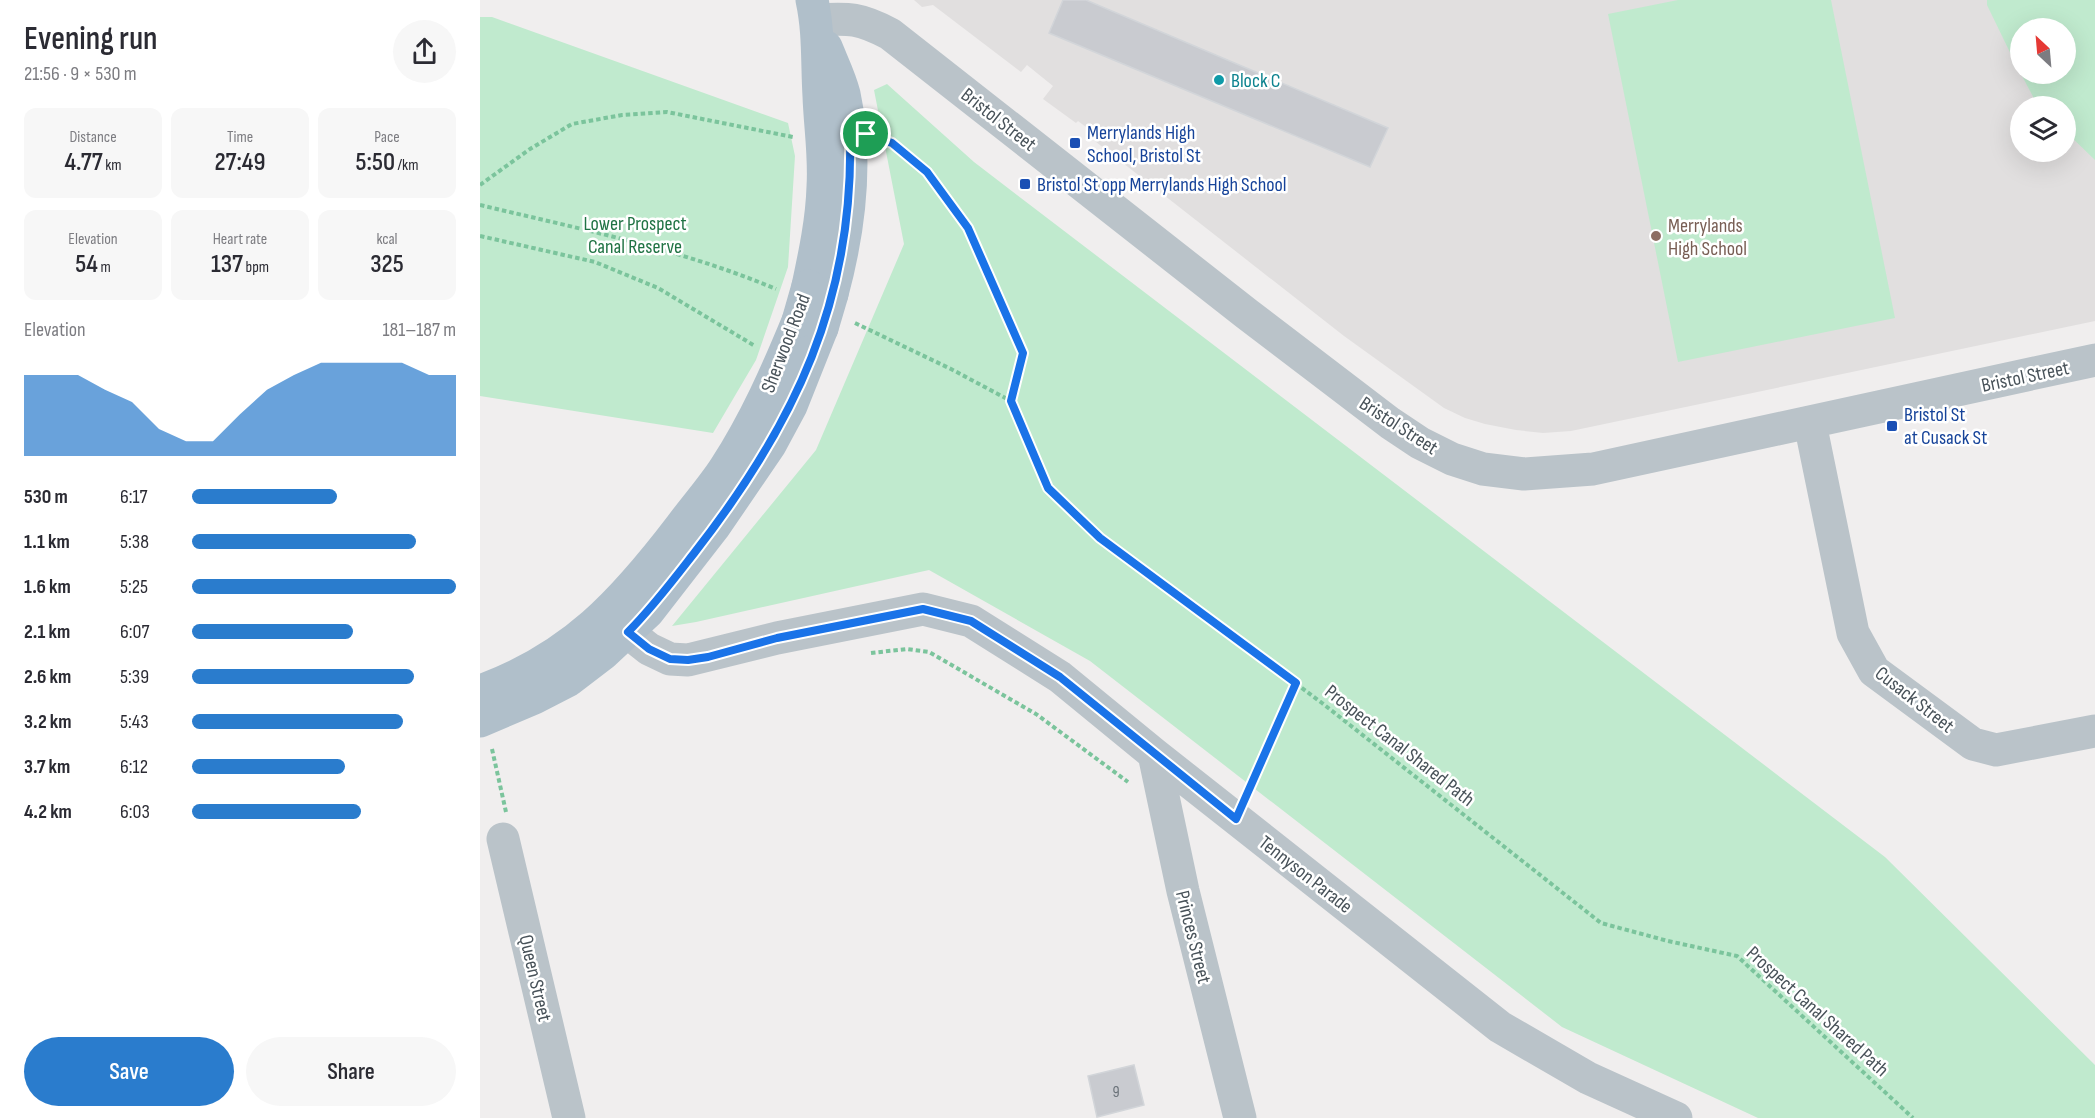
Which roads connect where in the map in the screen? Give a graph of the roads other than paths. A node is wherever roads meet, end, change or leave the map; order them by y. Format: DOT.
graph roads {
  1 [pos="814,10"];
  2 [pos="810,324"];
  3 [pos="2095,360"];
  4 [pos="1810,423"];
  5 [pos="617,623"];
  6 [pos="480,691"];
  7 [pos="2095,731"];
  8 [pos="485,732"];
  9 [pos="1154,754"];
  10 [pos="505,824"];
  11 [pos="569,1118"];
  12 [pos="1240,1118"];
  13 [pos="1676,1118"];
  1 -- 2 [label="main road, Sherwood Road, bridge"];
  1 -- 4 [label="street, Bristol Street"];
  2 -- 5 [label="main road, Sherwood Road"];
  2 -- 5 [label="main road, Sherwood Road"];
  3 -- 4 [label="street, Bristol Street"];
  4 -- 7 [label="street, Cusack Street"];
  5 -- 6 [label="main road"];
  5 -- 8 [label="main road, Sherwood Road"];
  5 -- 9 [label="street, Tennyson Parade"];
  9 -- 12 [label="street, Princes Street"];
  9 -- 13 [label="street, Tennyson Parade"];
  10 -- 11 [label="street, Queen Street"];
}
